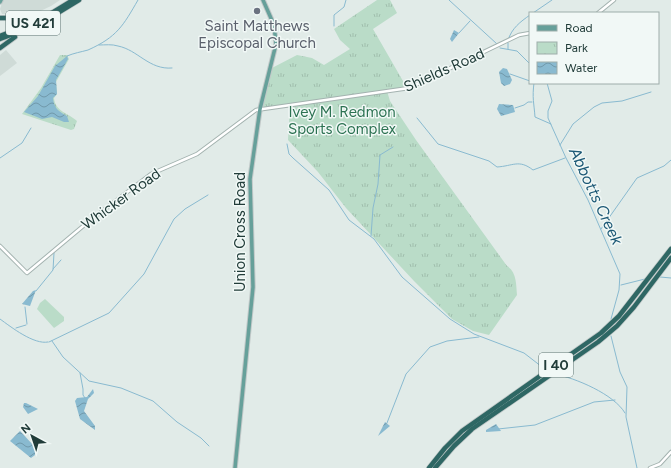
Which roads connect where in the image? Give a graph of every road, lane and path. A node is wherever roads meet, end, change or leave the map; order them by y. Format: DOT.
graph roads {
  1 [pos="73,0"];
  2 [pos="79,0"];
  3 [pos="263,0"];
  4 [pos="614,0"];
  5 [pos="64,7"];
  6 [pos="599,12"];
  7 [pos="1,18"];
  8 [pos="31,28"];
  9 [pos="529,33"];
  10 [pos="0,36"];
  11 [pos="0,39"];
  12 [pos="0,48"];
  13 [pos="260,109"];
  14 [pos="0,246"];
  15 [pos="671,249"];
  16 [pos="671,258"];
  17 [pos="671,452"];
  18 [pos="235,468"];
  19 [pos="429,468"];
  20 [pos="435,468"];
  21 [pos="650,468"];
  1 -- 5 [label="highway, US 421"];
  2 -- 8 [label="highway, US 421"];
  3 -- 13 [label="main road, Union Cross Road"];
  4 -- 6 [label="street"];
  5 -- 7 [label="highway"];
  5 -- 10 [label="highway, US 421"];
  8 -- 11 [label="highway, US 421"];
  8 -- 12 [label="highway"];
  9 -- 13 [label="street, Shields Road"];
  13 -- 14 [label="street, Whicker Road"];
  13 -- 18 [label="main road, Union Cross Road"];
  15 -- 19 [label="highway, I 40"];
  16 -- 20 [label="highway, I 40"];
  17 -- 21 [label="street"];
}
